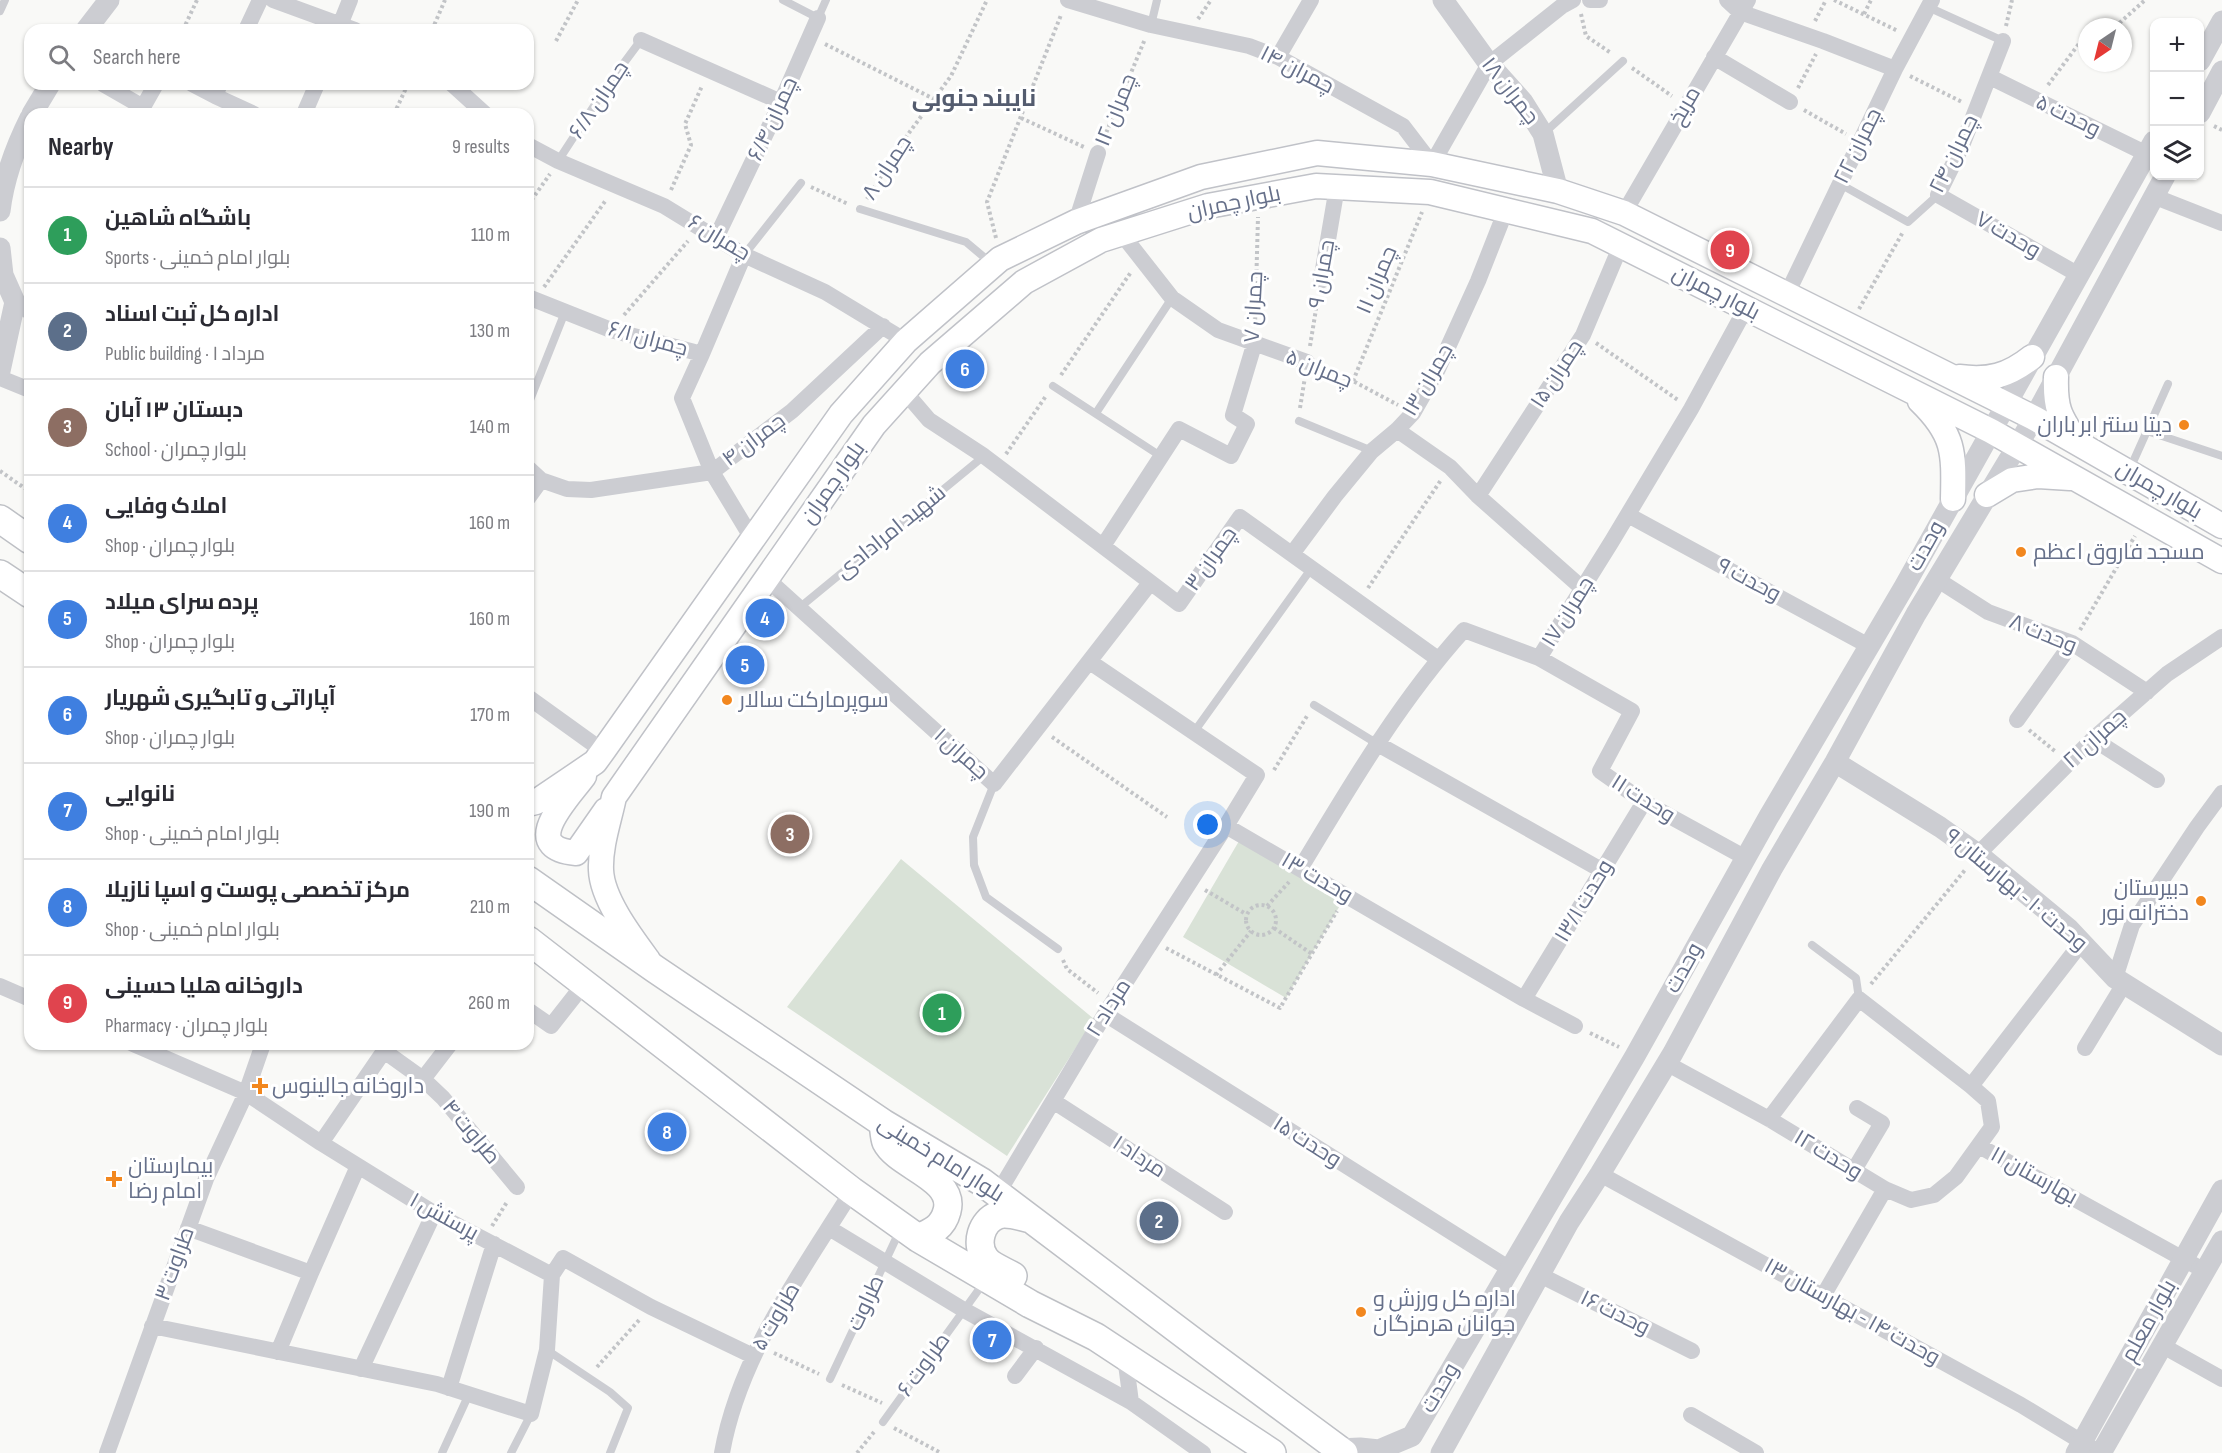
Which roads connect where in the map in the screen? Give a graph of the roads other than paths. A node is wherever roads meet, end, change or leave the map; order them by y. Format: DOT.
graph roads {
  1 [pos="5,0"];
  2 [pos="108,0"];
  3 [pos="260,0"];
  4 [pos="273,0"];
  5 [pos="350,0"];
  6 [pos="783,0"];
  7 [pos="826,0"];
  8 [pos="1157,0"];
  9 [pos="1311,0"];
  10 [pos="1443,0"];
  11 [pos="1573,0"];
  12 [pos="1590,0"];
  13 [pos="1600,0"];
  14 [pos="1727,0"];
  15 [pos="1930,3"];
  16 [pos="1065,5"];
  17 [pos="1744,6"];
  18 [pos="0,11"];
  19 [pos="818,18"];
  20 [pos="2222,21"];
  21 [pos="90,24"];
  22 [pos="249,24"];
  23 [pos="335,24"];
  24 [pos="346,24"];
  25 [pos="1151,25"];
  26 [pos="641,40"];
  27 [pos="2003,41"];
  28 [pos="2204,52"];
  29 [pos="1278,57"];
  30 [pos="1714,57"];
  31 [pos="1623,61"];
  32 [pos="1489,64"];
  33 [pos="1895,69"];
  34 [pos="2222,71"];
  35 [pos="1990,77"];
  36 [pos="46,90"];
  37 [pos="113,90"];
  38 [pos="153,90"];
  39 [pos="217,90"];
  40 [pos="314,90"];
  41 [pos="458,90"];
  42 [pos="781,102"];
  43 [pos="1790,102"];
  44 [pos="2204,104"];
  45 [pos="36,108"];
  46 [pos="245,108"];
  47 [pos="307,108"];
  48 [pos="478,108"];
  49 [pos="24,131"];
  50 [pos="1543,134"];
  51 [pos="534,148"];
  52 [pos="2150,148"];
  53 [pos="2150,150"];
  54 [pos="1098,153"];
  55 [pos="558,161"];
  56 [pos="1432,164"];
  57 [pos="2163,180"];
  58 [pos="801,183"];
  59 [pos="1840,184"];
  60 [pos="1337,187"];
  61 [pos="1558,191"];
  62 [pos="1938,195"];
  63 [pos="2153,196"];
  64 [pos="860,209"];
  65 [pos="1506,210"];
  66 [pos="0,211"];
  67 [pos="1624,213"];
  68 [pos="1076,222"];
  69 [pos="2222,223"];
  70 [pos="1121,233"];
  71 [pos="717,236"];
  72 [pos="1621,245"];
  73 [pos="0,248"];
  74 [pos="744,255"];
  75 [pos="997,262"];
  76 [pos="2079,275"];
  77 [pos="1321,281"];
  78 [pos="1787,294"];
  79 [pos="1172,298"];
  80 [pos="534,299"];
  81 [pos="23,307"];
  82 [pos="1746,308"];
  83 [pos="566,312"];
  84 [pos="883,326"];
  85 [pos="906,341"];
  86 [pos="1254,345"];
  87 [pos="702,354"];
  88 [pos="2032,357"];
  89 [pos="1307,362"];
  90 [pos="930,363"];
  91 [pos="0,371"];
  92 [pos="1951,376"];
  93 [pos="2056,376"];
  94 [pos="0,378"];
  95 [pos="2168,384"];
  96 [pos="1053,386"];
  97 [pos="24,388"];
  98 [pos="534,390"];
  99 [pos="1910,390"];
  100 [pos="905,392"];
  101 [pos="2006,404"];
  102 [pos="1096,413"];
  103 [pos="2034,418"];
  104 [pos="1299,421"];
  105 [pos="1397,430"];
  106 [pos="1991,431"];
  107 [pos="2147,431"];
  108 [pos="2076,441"];
  109 [pos="2017,446"];
  110 [pos="1372,450"];
  111 [pos="984,456"];
  112 [pos="2222,456"];
  113 [pos="1162,457"];
  114 [pos="712,472"];
  115 [pos="2128,472"];
  116 [pos="534,474"];
  117 [pos="2079,479"];
  118 [pos="541,480"];
  119 [pos="534,490"];
  120 [pos="1987,495"];
  121 [pos="1478,496"];
  122 [pos="1953,499"];
  123 [pos="1628,515"];
  124 [pos="0,519"];
  125 [pos="2222,526"];
  126 [pos="24,536"];
  127 [pos="753,540"];
  128 [pos="1103,546"];
  129 [pos="1292,554"];
  130 [pos="2222,561"];
  131 [pos="1311,568"];
  132 [pos="0,574"];
  133 [pos="766,578"];
  134 [pos="1938,580"];
  135 [pos="1150,583"];
  136 [pos="1582,588"];
  137 [pos="24,590"];
  138 [pos="799,608"];
  139 [pos="2222,637"];
  140 [pos="2072,643"];
  141 [pos="1869,646"];
  142 [pos="1539,658"];
  143 [pos="1892,658"];
  144 [pos="1438,659"];
  145 [pos="1090,662"];
  146 [pos="2147,692"];
  147 [pos="534,702"];
  148 [pos="1314,705"];
  149 [pos="1833,707"];
  150 [pos="1858,720"];
  151 [pos="2017,720"];
  152 [pos="1194,732"];
  153 [pos="2093,739"];
  154 [pos="1376,743"];
  155 [pos="599,757"];
  156 [pos="1835,762"];
  157 [pos="2157,780"];
  158 [pos="994,784"];
  159 [pos="2222,793"];
  160 [pos="614,797"];
  161 [pos="534,802"];
  162 [pos="1644,802"];
  163 [pos="1226,826"];
  164 [pos="1978,854"];
  165 [pos="1746,858"];
  166 [pos="1300,869"];
  167 [pos="1603,871"];
  168 [pos="534,884"];
  169 [pos="2082,942"];
  170 [pos="534,945"];
  171 [pos="1812,945"];
  172 [pos="1058,949"];
  173 [pos="655,969"];
  174 [pos="2120,981"];
  175 [pos="584,984"];
  176 [pos="0,986"];
  177 [pos="24,996"];
  178 [pos="1524,999"];
  179 [pos="1859,999"];
  180 [pos="534,1014"];
  181 [pos="1105,1014"];
  182 [pos="1575,1026"];
  183 [pos="2222,1045"];
  184 [pos="2085,1048"];
  185 [pos="147,1050"];
  186 [pos="261,1050"];
  187 [pos="375,1050"];
  188 [pos="379,1050"];
  189 [pos="445,1050"];
  190 [pos="1666,1063"];
  191 [pos="423,1079"];
  192 [pos="1971,1086"];
  193 [pos="246,1093"];
  194 [pos="1053,1101"];
  195 [pos="1857,1108"];
  196 [pos="1769,1119"];
  197 [pos="883,1123"];
  198 [pos="321,1143"];
  199 [pos="1979,1146"];
  200 [pos="358,1166"];
  201 [pos="1854,1170"];
  202 [pos="1600,1174"];
  203 [pos="517,1187"];
  204 [pos="1885,1189"];
  205 [pos="2222,1190"];
  206 [pos="852,1191"];
  207 [pos="998,1193"];
  208 [pos="1225,1212"];
  209 [pos="434,1213"];
  210 [pos="1032,1219"];
  211 [pos="188,1228"];
  212 [pos="829,1228"];
  213 [pos="910,1232"];
  214 [pos="2222,1241"];
  215 [pos="489,1242"];
  216 [pos="2183,1260"];
  217 [pos="885,1262"];
  218 [pos="1510,1269"];
  219 [pos="2205,1271"];
  220 [pos="310,1273"];
  221 [pos="552,1275"];
  222 [pos="1538,1275"];
  223 [pos="987,1278"];
  224 [pos="1823,1296"];
  225 [pos="964,1310"];
  226 [pos="152,1326"];
  227 [pos="1096,1337"];
  228 [pos="2163,1346"];
  229 [pos="1036,1348"];
  230 [pos="547,1350"];
  231 [pos="1692,1351"];
  232 [pos="278,1352"];
  233 [pos="753,1356"];
  234 [pos="1125,1357"];
  235 [pos="362,1369"];
  236 [pos="1015,1376"];
  237 [pos="830,1379"];
  238 [pos="2222,1379"];
  239 [pos="449,1388"];
  240 [pos="469,1394"];
  241 [pos="1131,1402"];
  242 [pos="531,1414"];
  243 [pos="1691,1415"];
  244 [pos="883,1422"];
  245 [pos="1410,1444"];
  246 [pos="2079,1448"];
  247 [pos="1341,1451"];
  248 [pos="107,1453"];
  249 [pos="442,1453"];
  250 [pos="511,1453"];
  251 [pos="610,1453"];
  252 [pos="722,1453"];
  253 [pos="1203,1453"];
  254 [pos="1272,1453"];
  255 [pos="1441,1453"];
  256 [pos="1756,1453"];
  257 [pos="2101,1453"];
  1 -- 18 [label="lane"];
  2 -- 21 [label="street"];
  3 -- 22 [label="street"];
  4 -- 23 [label="street"];
  5 -- 24 [label="street"];
  6 -- 19 [label="lane"];
  7 -- 19 [label="lane, چمران ۶/۴"];
  8 -- 25 [label="lane"];
  9 -- 29 [label="street"];
  10 -- 32 [label="street, چمران ۱۸"];
  11 -- 32 [label="street"];
  12 -- 13 [label="street"];
  14 -- 17 [label="street"];
  15 -- 27 [label="lane"];
  15 -- 33 [label="street, چمران ۲۲"];
  16 -- 25 [label="street, چمران ۱۴"];
  17 -- 30 [label="street, مریخ"];
  17 -- 33 [label="street"];
  19 -- 42 [label="street, چمران ۶/۴"];
  20 -- 28 [label="street"];
  25 -- 29 [label="street, چمران ۱۴"];
  26 -- 42 [label="street"];
  26 -- 55 [label="lane, چمران ۶/۸"];
  27 -- 35 [label="street, چمران ۲۴"];
  29 -- 56 [label="street, چمران ۱۴"];
  30 -- 43 [label="street"];
  30 -- 67 [label="street, مریخ"];
  31 -- 50 [label="lane"];
  32 -- 50 [label="street, چمران ۱۸"];
  32 -- 56 [label="street"];
  33 -- 59 [label="street, چمران ۲۲"];
  34 -- 44 [label="street"];
  35 -- 52 [label="street, وحدت ۵"];
  35 -- 62 [label="street, چمران ۲۴"];
  36 -- 45 [label="street"];
  37 -- 38 [label="street"];
  39 -- 46 [label="street"];
  40 -- 47 [label="street"];
  41 -- 48 [label="street"];
  42 -- 71 [label="street, چمران ۶/۴"];
  49 -- 66 [label="street"];
  50 -- 61 [label="street, چمران ۱۸"];
  51 -- 55 [label="street, چمران ۶"];
  53 -- 76 [label="street"];
  54 -- 68 [label="street, چمران ۱۲"];
  55 -- 71 [label="street, چمران ۶"];
  56 -- 61 [label="main road, بلوار چمران"];
  56 -- 68 [label="main road, بلوار چمران"];
  57 -- 63 [label="street"];
  58 -- 74 [label="lane"];
  59 -- 62 [label="lane, چمران ۲۴"];
  59 -- 78 [label="street, چمران ۲۲"];
  60 -- 65 [label="main road, بلوار چمران"];
  60 -- 70 [label="main road, بلوار چمران"];
  60 -- 77 [label="street, چمران ۹"];
  61 -- 67 [label="main road, بلوار چمران"];
  62 -- 76 [label="street, وحدت ۷"];
  63 -- 69 [label="street"];
  63 -- 93 [label="street"];
  64 -- 75 [label="lane, چمران ۸"];
  65 -- 72 [label="main road, بلوار چمران"];
  65 -- 105 [label="street, چمران ۱۳"];
  67 -- 78 [label="main road, بلوار چمران"];
  68 -- 75 [label="main road, بلوار چمران"];
  70 -- 79 [label="street, چمران ۵"];
  70 -- 90 [label="main road, بلوار چمران"];
  71 -- 74 [label="street, چمران ۶"];
  72 -- 82 [label="main road, بلوار چمران"];
  72 -- 121 [label="street, چمران ۱۵"];
  73 -- 81 [label="street"];
  74 -- 84 [label="street, چمران ۶"];
  74 -- 87 [label="street, چمران ۶/۱"];
  75 -- 85 [label="main road, بلوار چمران"];
  76 -- 88 [label="street"];
  78 -- 92 [label="main road, بلوار چمران"];
  79 -- 86 [label="street, چمران ۵"];
  79 -- 102 [label="lane"];
  80 -- 83 [label="street, چمران ۶/۱"];
  81 -- 91 [label="street"];
  82 -- 99 [label="main road, بلوار چمران"];
  82 -- 123 [label="street, چمران ۱۷"];
  83 -- 87 [label="street, چمران ۶/۱"];
  83 -- 98 [label="lane"];
  84 -- 85 [label="street, چمران ۶"];
  84 -- 114 [label="street, چمران ۴"];
  85 -- 90 [label="main road"];
  85 -- 127 [label="main road, بلوار چمران"];
  86 -- 89 [label="street, چمران ۵"];
  86 -- 113 [label="street, چمران ۷"];
  87 -- 114 [label="street"];
  88 -- 92 [label="main road"];
  88 -- 101 [label="street"];
  90 -- 100 [label="main road, بلوار چمران"];
  92 -- 101 [label="main road, بلوار چمران"];
  93 -- 103 [label="street"];
  93 -- 108 [label="main road"];
  94 -- 97 [label="street"];
  95 -- 107 [label="lane"];
  96 -- 102 [label="lane"];
  99 -- 106 [label="main road, بلوار چمران"];
  99 -- 122 [label="main road"];
  100 -- 111 [label="street, چمران ۳"];
  100 -- 133 [label="main road, بلوار چمران"];
  101 -- 103 [label="main road, بلوار چمران"];
  101 -- 106 [label="street, وحدت"];
  102 -- 113 [label="lane"];
  103 -- 108 [label="main road, بلوار چمران"];
  103 -- 109 [label="street, وحدت"];
  104 -- 110 [label="lane"];
  105 -- 110 [label="street, چمران ۱۳"];
  105 -- 121 [label="street"];
  106 -- 109 [label="main road, بلوار چمران"];
  106 -- 122 [label="street, وحدت"];
  107 -- 112 [label="lane"];
  107 -- 115 [label="lane"];
  108 -- 115 [label="main road, بلوار چمران"];
  109 -- 117 [label="main road, بلوار چمران"];
  109 -- 120 [label="street, وحدت"];
  110 -- 129 [label="street, چمران ۱۳"];
  111 -- 128 [label="street, چمران ۳"];
  111 -- 138 [label="lane, شهید امرادادی"];
  113 -- 128 [label="street, چمران ۷"];
  114 -- 118 [label="street, چمران ۴"];
  114 -- 127 [label="street"];
  115 -- 125 [label="main road, بلوار چمران"];
  116 -- 118 [label="street, چمران ۴"];
  117 -- 120 [label="main road"];
  117 -- 130 [label="main road, بلوار چمران"];
  118 -- 119 [label="street"];
  120 -- 134 [label="street, وحدت"];
  121 -- 136 [label="street"];
  122 -- 141 [label="street, وحدت"];
  123 -- 136 [label="street, چمران ۱۷"];
  123 -- 141 [label="street, وحدت ۹"];
  124 -- 126 [label="main road"];
  127 -- 155 [label="main road, بلوار چمران"];
  128 -- 135 [label="street, چمران ۳"];
  129 -- 131 [label="street, چمران ۳"];
  129 -- 135 [label="street, چمران ۳"];
  131 -- 144 [label="street, چمران ۳"];
  131 -- 152 [label="lane"];
  132 -- 137 [label="main road"];
  133 -- 138 [label="street, چمران ۱"];
  133 -- 160 [label="main road, بلوار چمران"];
  134 -- 140 [label="street, وحدت ۸"];
  134 -- 143 [label="street, وحدت"];
  135 -- 145 [label="street, چمران ۱"];
  136 -- 142 [label="street, چمران ۱۷"];
  138 -- 158 [label="street, چمران ۱"];
  139 -- 146 [label="street, چمران ۲۱"];
  140 -- 146 [label="street, وحدت ۸"];
  140 -- 151 [label="street"];
  141 -- 143 [label="street"];
  141 -- 149 [label="street, وحدت"];
  142 -- 144 [label="street, چمران ۱۷"];
  142 -- 162 [label="street, وحدت ۱۱"];
  143 -- 150 [label="street, وحدت"];
  144 -- 154 [label="street, چمران ۱۷"];
  145 -- 152 [label="street"];
  145 -- 158 [label="street, چمران ۱"];
  146 -- 153 [label="street, چمران ۲۱"];
  147 -- 155 [label="street"];
  148 -- 154 [label="lane"];
  149 -- 150 [label="street"];
  149 -- 165 [label="street, وحدت"];
  150 -- 156 [label="street, وحدت"];
  152 -- 163 [label="street"];
  153 -- 157 [label="street"];
  153 -- 164 [label="street, چمران ۲۱"];
  154 -- 166 [label="street, چمران ۱۷"];
  154 -- 167 [label="street"];
  155 -- 160 [label="main road"];
  155 -- 161 [label="main road, بلوار چمران"];
  156 -- 164 [label="street, وحدت ۱۰ - بهارستان ۹"];
  156 -- 190 [label="street, وحدت"];
  158 -- 172 [label="lane"];
  159 -- 174 [label="street"];
  160 -- 173 [label="main road, بلوار چمران"];
  162 -- 165 [label="street, وحدت ۱۱"];
  162 -- 167 [label="street, وحدت ۱۳/۱"];
  163 -- 166 [label="street, وحدت ۱۳"];
  163 -- 181 [label="street, مرداد ۲"];
  164 -- 169 [label="street, وحدت ۱۰ - بهارستان ۹"];
  165 -- 218 [label="street, وحدت"];
  166 -- 178 [label="street, وحدت ۱۳"];
  167 -- 178 [label="street, وحدت ۱۳/۱"];
  168 -- 173 [label="main road, بلوار امام خمینی"];
  169 -- 174 [label="street, وحدت ۱۰ - بهارستان ۹"];
  169 -- 192 [label="street"];
  170 -- 175 [label="main road"];
  171 -- 179 [label="lane"];
  173 -- 197 [label="main road, بلوار امام خمینی"];
  174 -- 183 [label="street, وحدت ۱۰ - بهارستان ۹"];
  174 -- 184 [label="street"];
  175 -- 180 [label="street"];
  175 -- 206 [label="main road"];
  176 -- 177 [label="street"];
  178 -- 182 [label="street, وحدت ۱۳"];
  179 -- 192 [label="street, بهارستان ۱۱"];
  179 -- 196 [label="street"];
  181 -- 194 [label="street, مرداد ۲"];
  181 -- 218 [label="street, وحدت ۱۵"];
  185 -- 193 [label="street, پرستش ۱"];
  186 -- 193 [label="street, طراوت ۳"];
  187 -- 198 [label="street, طراوت ۴"];
  188 -- 191 [label="street, طراوت ۴"];
  189 -- 191 [label="street, طراوت ۴"];
  190 -- 196 [label="street, وحدت ۱۲"];
  190 -- 202 [label="street, وحدت"];
  191 -- 203 [label="street, طراوت ۴"];
  192 -- 199 [label="street, بهارستان ۱۱"];
  193 -- 198 [label="street, پرستش ۱"];
  193 -- 211 [label="street, طراوت ۳"];
  194 -- 207 [label="street, مرداد ۲"];
  194 -- 208 [label="street, مرداد ۱"];
  195 -- 201 [label="street"];
  196 -- 201 [label="street, وحدت ۱۲"];
  197 -- 207 [label="main road, بلوار امام خمینی"];
  197 -- 213 [label="main road"];
  198 -- 200 [label="street, پرستش ۱"];
  199 -- 204 [label="street, وحدت ۱۲"];
  199 -- 216 [label="street, بهارستان ۱۱"];
  200 -- 209 [label="street, پرستش ۱"];
  200 -- 220 [label="street"];
  201 -- 204 [label="street, وحدت ۱۲"];
  202 -- 222 [label="street, وحدت"];
  202 -- 224 [label="street, وحدت ۱۴ - بهارستان ۱۳"];
  204 -- 224 [label="street"];
  205 -- 216 [label="street, بلوار معلم"];
  206 -- 212 [label="street, طراوت ۵"];
  206 -- 213 [label="main road"];
  207 -- 210 [label="main road, بلوار امام خمینی"];
  209 -- 215 [label="street, پرستش ۱"];
  209 -- 235 [label="street"];
  210 -- 227 [label="main road"];
  210 -- 247 [label="main road, بلوار امام خمینی"];
  211 -- 220 [label="street"];
  211 -- 226 [label="street, طراوت ۳"];
  212 -- 217 [label="street"];
  212 -- 233 [label="street, طراوت ۵"];
  213 -- 217 [label="lane, طراوت"];
  213 -- 223 [label="main road"];
  214 -- 219 [label="street, بلوار معلم"];
  215 -- 221 [label="street, پرستش ۱"];
  215 -- 239 [label="street"];
  216 -- 219 [label="street, بهارستان ۱۱"];
  216 -- 246 [label="street, بلوار معلم"];
  217 -- 225 [label="street"];
  217 -- 237 [label="lane, طراوت"];
  218 -- 245 [label="street, وحدت"];
  219 -- 228 [label="street, بلوار معلم"];
  220 -- 232 [label="street"];
  221 -- 230 [label="street"];
  221 -- 233 [label="street"];
  222 -- 231 [label="street, وحدت ۱۶"];
  222 -- 255 [label="street, وحدت"];
  223 -- 225 [label="lane, طراوت ۶"];
  223 -- 227 [label="main road"];
  224 -- 246 [label="street, وحدت ۱۴ - بهارستان ۱۳"];
  225 -- 229 [label="street"];
  225 -- 244 [label="lane, طراوت ۶"];
  226 -- 232 [label="street"];
  226 -- 248 [label="street, طراوت ۳"];
  227 -- 234 [label="main road"];
  228 -- 238 [label="street"];
  228 -- 257 [label="street, بلوار معلم"];
  229 -- 236 [label="street"];
  229 -- 241 [label="street"];
  230 -- 242 [label="street"];
  230 -- 251 [label="lane"];
  232 -- 235 [label="street"];
  233 -- 252 [label="street, طراوت ۵"];
  234 -- 241 [label="street"];
  234 -- 254 [label="main road"];
  235 -- 239 [label="street"];
  239 -- 240 [label="street"];
  240 -- 242 [label="street"];
  240 -- 249 [label="lane"];
  241 -- 253 [label="street"];
  242 -- 250 [label="lane"];
  243 -- 256 [label="street"];
  245 -- 247 [label="street, وحدت"];
  246 -- 257 [label="street, وحدت ۱۴ - بهارستان ۱۳"];
}
